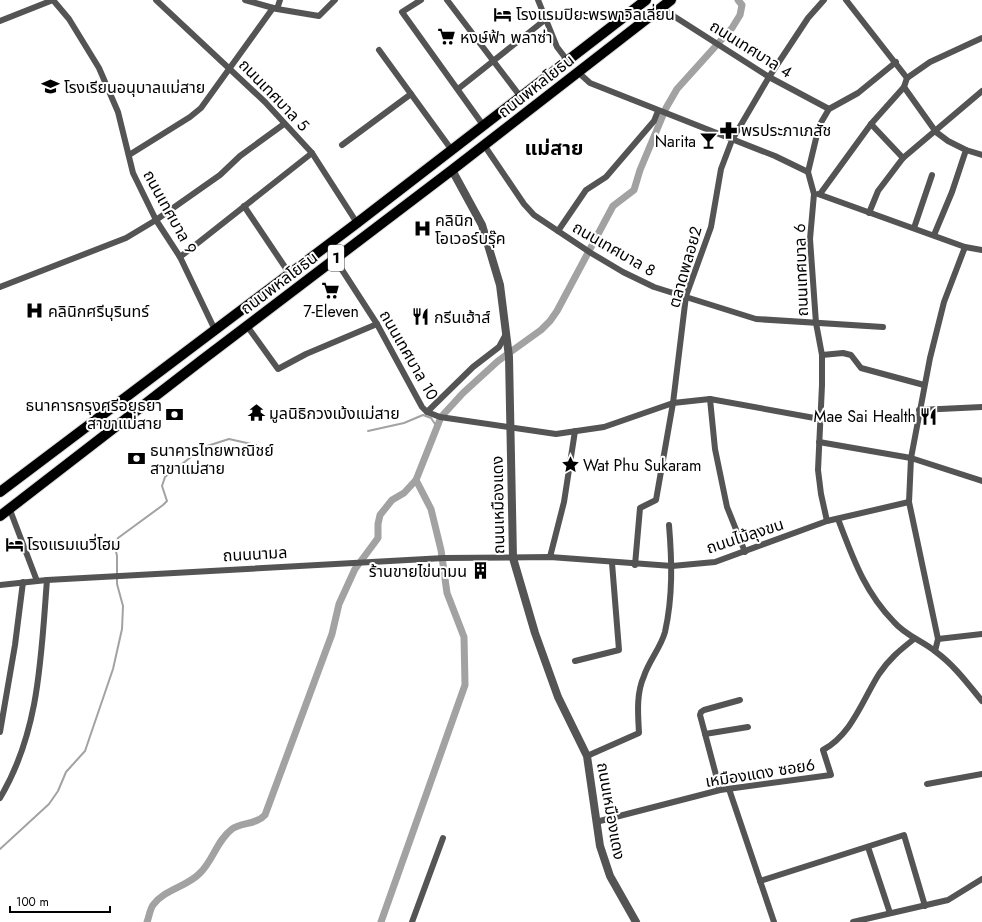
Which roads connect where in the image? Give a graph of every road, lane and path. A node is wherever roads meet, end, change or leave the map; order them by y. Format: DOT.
graph roads {
  1 [pos="53,0"];
  2 [pos="156,0"];
  3 [pos="245,0"];
  4 [pos="280,0"];
  5 [pos="335,0"];
  6 [pos="408,0"];
  7 [pos="421,0"];
  8 [pos="447,0"];
  9 [pos="538,0"];
  10 [pos="671,0"];
  11 [pos="824,0"];
  12 [pos="846,0"];
  13 [pos="255,2"];
  14 [pos="643,3"];
  15 [pos="412,6"];
  16 [pos="275,8"];
  17 [pos="661,8"];
  18 [pos="648,18"];
  19 [pos="546,19"];
  20 [pos="0,22"];
  21 [pos="982,38"];
  22 [pos="379,50"];
  23 [pos="567,60"];
  24 [pos="493,61"];
  25 [pos="896,62"];
  26 [pos="230,69"];
  27 [pos="579,73"];
  28 [pos="769,77"];
  29 [pos="907,78"];
  30 [pos="904,87"];
  31 [pos="458,89"];
  32 [pos="982,91"];
  33 [pos="411,94"];
  34 [pos="520,96"];
  35 [pos="829,109"];
  36 [pos="658,111"];
  37 [pos="284,124"];
  38 [pos="871,124"];
  39 [pos="483,125"];
  40 [pos="936,132"];
  41 [pos="732,140"];
  42 [pos="342,145"];
  43 [pos="484,145"];
  44 [pos="451,149"];
  45 [pos="966,150"];
  46 [pos="312,153"];
  47 [pos="129,155"];
  48 [pos="982,155"];
  49 [pos="903,158"];
  50 [pos="452,170"];
  51 [pos="808,172"];
  52 [pos="932,175"];
  53 [pos="817,194"];
  54 [pos="244,206"];
  55 [pos="869,213"];
  56 [pos="156,220"];
  57 [pos="356,223"];
  58 [pos="914,228"];
  59 [pos="558,231"];
  60 [pos="934,235"];
  61 [pos="982,242"];
  62 [pos="965,247"];
  63 [pos="980,249"];
  64 [pos="180,257"];
  65 [pos="335,259"];
  66 [pos="289,274"];
  67 [pos="0,286"];
  68 [pos="686,296"];
  69 [pos="238,313"];
  70 [pos="816,323"];
  71 [pos="377,324"];
  72 [pos="247,326"];
  73 [pos="883,327"];
  74 [pos="215,330"];
  75 [pos="507,337"];
  76 [pos="224,343"];
  77 [pos="822,355"];
  78 [pos="924,385"];
  79 [pos="710,399"];
  80 [pos="673,403"];
  81 [pos="982,407"];
  82 [pos="919,410"];
  83 [pos="430,413"];
  84 [pos="820,419"];
  85 [pos="510,428"];
  86 [pos="575,431"];
  87 [pos="819,442"];
  88 [pos="911,458"];
  89 [pos="982,481"];
  90 [pos="0,492"];
  91 [pos="909,502"];
  92 [pos="10,510"];
  93 [pos="0,516"];
  94 [pos="838,519"];
  95 [pos="827,521"];
  96 [pos="670,525"];
  97 [pos="745,552"];
  98 [pos="550,557"];
  99 [pos="513,558"];
  100 [pos="612,563"];
  101 [pos="635,565"];
  102 [pos="672,566"];
  103 [pos="47,580"];
  104 [pos="37,581"];
  105 [pos="23,582"];
  106 [pos="0,585"];
  107 [pos="982,634"];
  108 [pos="938,639"];
  109 [pos="914,640"];
  110 [pos="935,651"];
  111 [pos="575,661"];
  112 [pos="740,700"];
  113 [pos="982,701"];
  114 [pos="748,727"];
  115 [pos="0,732"];
  116 [pos="705,734"];
  117 [pos="587,756"];
  118 [pos="982,774"];
  119 [pos="927,784"];
  120 [pos="729,789"];
  121 [pos="720,790"];
  122 [pos="0,798"];
  123 [pos="596,822"];
  124 [pos="443,838"];
  125 [pos="868,847"];
  126 [pos="982,879"];
  127 [pos="760,881"];
  128 [pos="924,906"];
  129 [pos="890,913"];
  130 [pos="412,922"];
  131 [pos="636,922"];
  132 [pos="774,922"];
  133 [pos="853,922"];
  1 -- 20 [label="street"];
  1 -- 47 [label="street, ถนนเทศบาล 9"];
  2 -- 26 [label="street, ถนนเทศบาล 5"];
  3 -- 13 [label="street"];
  4 -- 16 [label="street"];
  5 -- 16 [label="street"];
  6 -- 15 [label="street"];
  7 -- 15 [label="street"];
  8 -- 24 [label="street"];
  9 -- 19 [label="street"];
  10 -- 17 [label="main road, ถนนพหลโยธิน / 1"];
  11 -- 28 [label="street, ตลาดพลอย2"];
  12 -- 25 [label="street"];
  13 -- 16 [label="street"];
  14 -- 18 [label="main road"];
  14 -- 23 [label="main road, ถนนพหลโยธิน / 1"];
  15 -- 31 [label="street"];
  16 -- 26 [label="street"];
  17 -- 18 [label="main road, ถนนพหลโยธิน / 1"];
  17 -- 28 [label="street, ถนนเทศบาล 4"];
  18 -- 27 [label="main road, ถนนพหลโยธิน / 1"];
  19 -- 23 [label="street"];
  19 -- 24 [label="street"];
  21 -- 29 [label="street"];
  22 -- 33 [label="street"];
  23 -- 34 [label="main road, ถนนพหลโยธิน / 1"];
  24 -- 31 [label="street"];
  24 -- 34 [label="street"];
  25 -- 29 [label="street"];
  25 -- 35 [label="street"];
  26 -- 37 [label="street, ถนนเทศบาล 5"];
  26 -- 47 [label="street"];
  27 -- 36 [label="street"];
  27 -- 43 [label="main road, ถนนพหลโยธิน / 1"];
  28 -- 35 [label="street, ถนนเทศบาล 4"];
  28 -- 41 [label="street, ตลาดพลอย2"];
  29 -- 30 [label="street"];
  30 -- 38 [label="street"];
  30 -- 40 [label="street"];
  31 -- 39 [label="street"];
  32 -- 40 [label="street"];
  33 -- 42 [label="street"];
  33 -- 44 [label="street"];
  34 -- 39 [label="main road, ถนนพหลโยธิน / 1"];
  35 -- 51 [label="street"];
  36 -- 41 [label="street"];
  36 -- 59 [label="street"];
  37 -- 46 [label="street, ถนนเทศบาล 5"];
  37 -- 56 [label="street"];
  38 -- 49 [label="street"];
  38 -- 53 [label="street"];
  39 -- 44 [label="main road, ถนนพหลโยธิน / 1"];
  40 -- 45 [label="street"];
  40 -- 49 [label="street"];
  41 -- 51 [label="street"];
  41 -- 68 [label="street, ตลาดพลอย2"];
  43 -- 50 [label="main road, ถนนพหลโยธิน / 1"];
  43 -- 59 [label="street, ถนนเทศบาล 8"];
  44 -- 57 [label="main road, ถนนพหลโยธิน / 1"];
  45 -- 48 [label="street"];
  45 -- 60 [label="street"];
  46 -- 54 [label="street"];
  46 -- 57 [label="street, ถนนเทศบาล 5"];
  47 -- 56 [label="street, ถนนเทศบาล 9"];
  49 -- 55 [label="street"];
  50 -- 65 [label="main road, ถนนพหลโยธิน / 1"];
  50 -- 75 [label="street, ถนนเหมืองแดง"];
  51 -- 53 [label="street, ถนนเทศบาล 6"];
  52 -- 58 [label="street"];
  53 -- 55 [label="street"];
  53 -- 70 [label="street, ถนนเทศบาล 6"];
  54 -- 64 [label="street"];
  54 -- 66 [label="street"];
  55 -- 58 [label="street"];
  56 -- 64 [label="street, ถนนเทศบาล 9"];
  56 -- 67 [label="street"];
  57 -- 66 [label="main road, ถนนพหลโยธิน / 1"];
  58 -- 60 [label="street"];
  59 -- 68 [label="street, ถนนเทศบาล 8"];
  60 -- 62 [label="street"];
  61 -- 63 [label="street"];
  62 -- 63 [label="street"];
  62 -- 78 [label="street"];
  64 -- 74 [label="street, ถนนเทศบาล 9"];
  65 -- 71 [label="street, ถนนเทศบาล 10"];
  65 -- 72 [label="main road, ถนนพหลโยธิน / 1"];
  66 -- 69 [label="main road, ถนนพหลโยธิน / 1"];
  68 -- 70 [label="street, ถนนเทศบาล 8"];
  68 -- 80 [label="street, ตลาดพลอย2"];
  69 -- 72 [label="main road"];
  69 -- 74 [label="main road, ถนนพหลโยธิน / 1"];
  70 -- 73 [label="street, ถนนเทศบาล 8"];
  70 -- 77 [label="street, ถนนเทศบาล 6"];
  71 -- 72 [label="street"];
  71 -- 83 [label="street, ถนนเทศบาล 10"];
  72 -- 76 [label="main road, ถนนพหลโยธิน / 1"];
  74 -- 76 [label="main road"];
  74 -- 90 [label="main road, ถนนพหลโยธิน / 1"];
  75 -- 83 [label="street"];
  75 -- 85 [label="street, ถนนเหมืองแดง"];
  76 -- 92 [label="main road, ถนนพหลโยธิน / 1"];
  77 -- 78 [label="street"];
  77 -- 84 [label="street, ถนนเทศบาล 6"];
  78 -- 82 [label="street"];
  79 -- 80 [label="street, ถนนเทศบาล 10"];
  79 -- 84 [label="street, ถนนเทศบาล 10"];
  79 -- 97 [label="street"];
  80 -- 86 [label="street, ถนนเทศบาล 10"];
  80 -- 101 [label="street, ตลาดพลอย2"];
  81 -- 82 [label="street"];
  82 -- 88 [label="street"];
  83 -- 85 [label="street, ถนนเทศบาล 10"];
  84 -- 87 [label="street, ถนนเทศบาล 6"];
  85 -- 86 [label="street, ถนนเทศบาล 10"];
  85 -- 99 [label="street, ถนนเหมืองแดง"];
  86 -- 98 [label="street"];
  87 -- 88 [label="street"];
  87 -- 95 [label="street, ถนนเทศบาล 6"];
  88 -- 89 [label="street"];
  88 -- 91 [label="street"];
  91 -- 94 [label="street, ถนนไม้ลุงขน"];
  91 -- 108 [label="street"];
  92 -- 93 [label="main road, ถนนพหลโยธิน / 1"];
  92 -- 104 [label="street"];
  94 -- 95 [label="street, ถนนไม้ลุงขน"];
  94 -- 109 [label="street"];
  95 -- 97 [label="street, ถนนไม้ลุงขน"];
  96 -- 102 [label="street"];
  97 -- 102 [label="street, ถนนไม้ลุงขน"];
  98 -- 99 [label="street, ถนนไม้ลุงขน"];
  98 -- 100 [label="street, ถนนไม้ลุงขน"];
  99 -- 103 [label="street, ถนนนามล"];
  99 -- 117 [label="street, ถนนเหมืองแดง"];
  100 -- 101 [label="street, ถนนไม้ลุงขน"];
  100 -- 111 [label="street"];
  101 -- 102 [label="street, ถนนไม้ลุงขน"];
  102 -- 117 [label="street"];
  103 -- 104 [label="street, ถนนนามล"];
  103 -- 122 [label="street"];
  104 -- 105 [label="street, ถนนนามล"];
  105 -- 106 [label="street, ถนนนามล"];
  105 -- 115 [label="street"];
  107 -- 108 [label="street"];
  108 -- 110 [label="street"];
  109 -- 110 [label="street"];
  109 -- 120 [label="street, เหมืองแดง ซอย6"];
  110 -- 113 [label="street"];
  112 -- 116 [label="street"];
  114 -- 116 [label="street"];
  116 -- 121 [label="street"];
  117 -- 123 [label="street, ถนนเหมืองแดง"];
  118 -- 119 [label="street"];
  120 -- 121 [label="street, เหมืองแดง ซอย6"];
  120 -- 127 [label="street"];
  121 -- 123 [label="street, เหมืองแดง ซอย6"];
  123 -- 131 [label="street, ถนนเหมืองแดง"];
  124 -- 130 [label="street"];
  125 -- 127 [label="street"];
  125 -- 128 [label="street"];
  125 -- 129 [label="street"];
  126 -- 128 [label="street"];
  127 -- 132 [label="street"];
  128 -- 129 [label="street"];
  129 -- 133 [label="street"];
}
